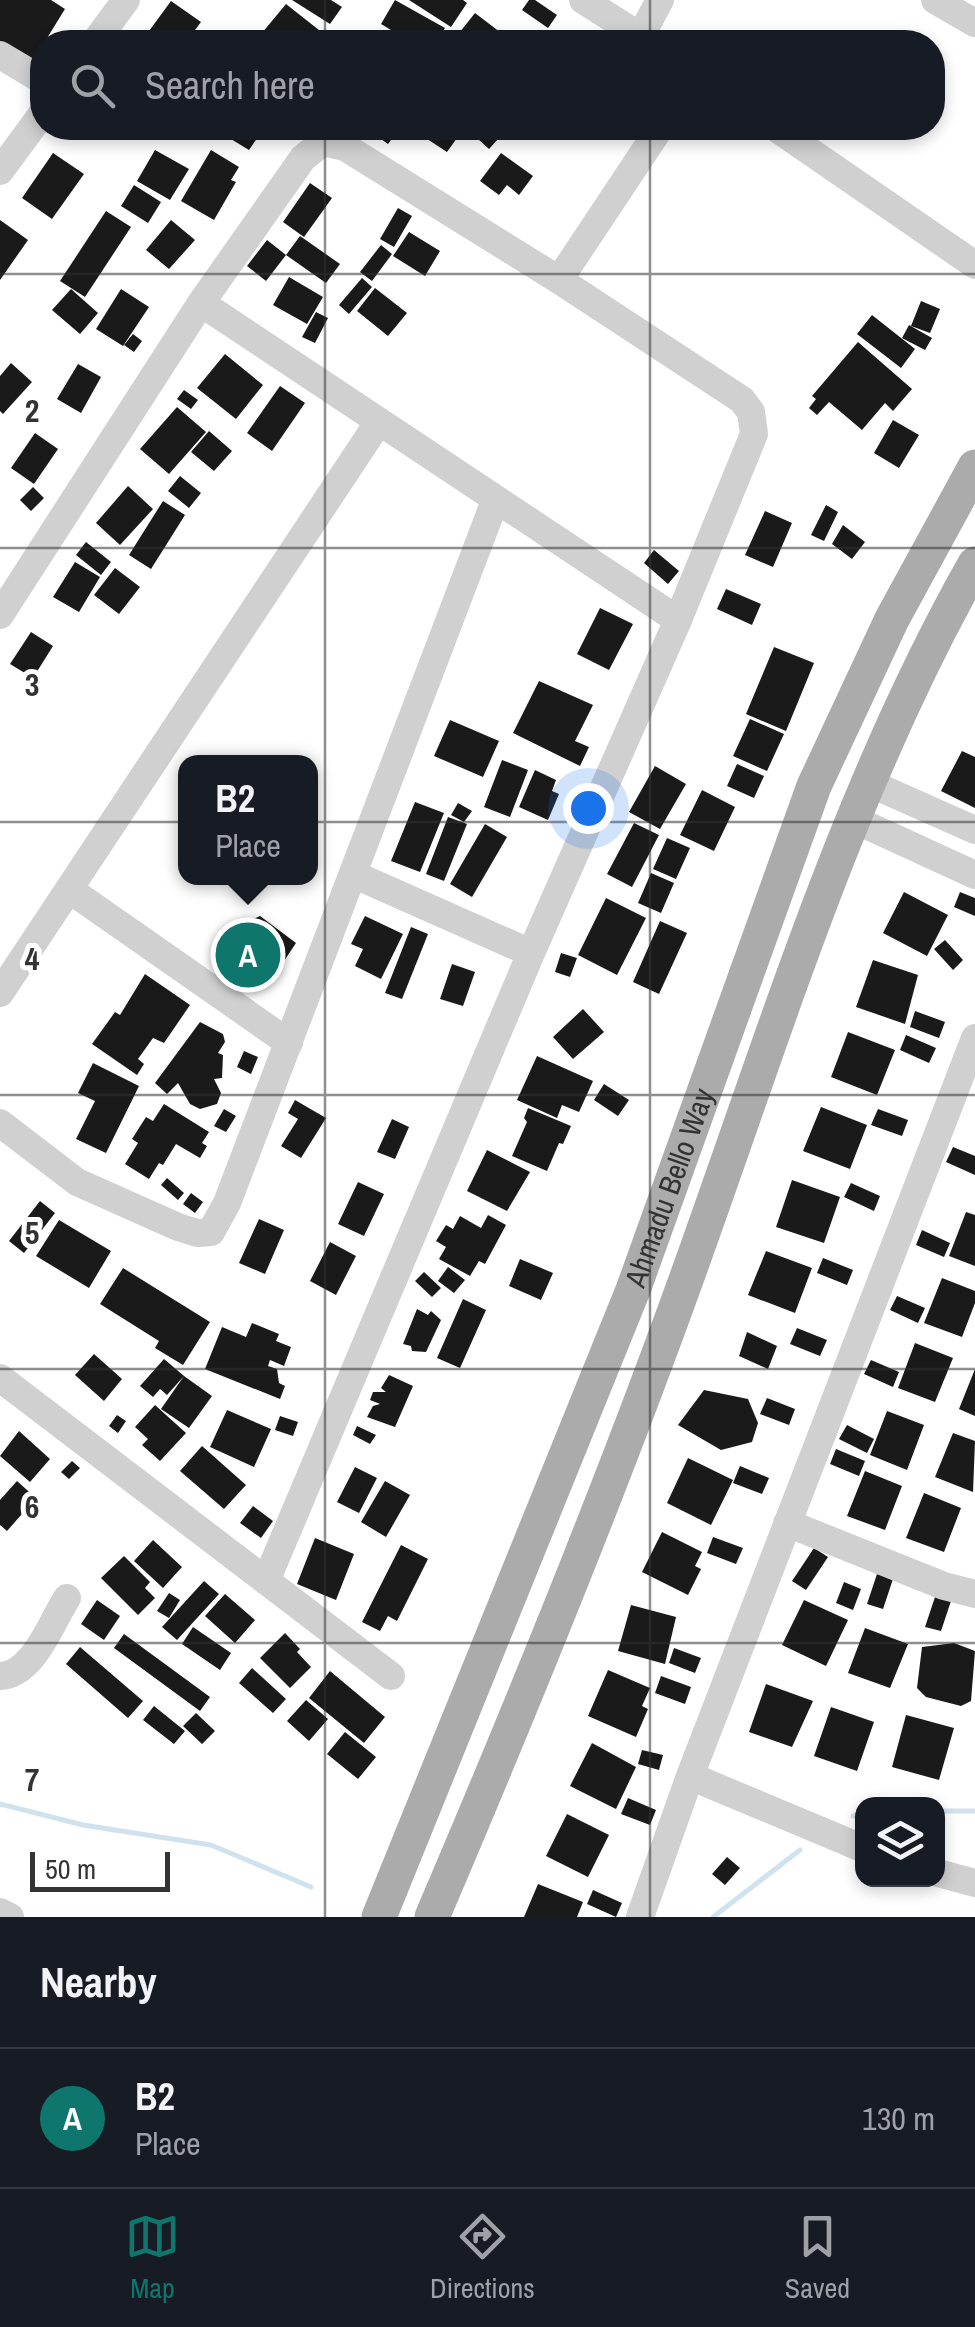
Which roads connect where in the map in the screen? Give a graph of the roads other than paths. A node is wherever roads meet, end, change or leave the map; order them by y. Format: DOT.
graph roads {
  1 [pos="126,0"];
  2 [pos="583,0"];
  3 [pos="660,0"];
  4 [pos="936,0"];
  5 [pos="975,24"];
  6 [pos="104,30"];
  7 [pos="629,30"];
  8 [pos="648,30"];
  9 [pos="0,55"];
  10 [pos="30,73"];
  11 [pos="30,130"];
  12 [pos="652,140"];
  13 [pos="793,140"];
  14 [pos="0,171"];
  15 [pos="975,265"];
  16 [pos="559,280"];
  17 [pos="202,303"];
  18 [pos="378,423"];
  19 [pos="975,467"];
  20 [pos="495,501"];
  21 [pos="975,564"];
  22 [pos="0,616"];
  23 [pos="678,620"];
  24 [pos="867,782"];
  25 [pos="852,818"];
  26 [pos="975,830"];
  27 [pos="355,875"];
  28 [pos="975,876"];
  29 [pos="70,890"];
  30 [pos="531,953"];
  31 [pos="0,992"];
  32 [pos="975,1038"];
  33 [pos="289,1042"];
  34 [pos="0,1123"];
  35 [pos="0,1378"];
  36 [pos="787,1523"];
  37 [pos="266,1580"];
  38 [pos="975,1594"];
  39 [pos="67,1598"];
  40 [pos="0,1676"];
  41 [pos="391,1676"];
  42 [pos="690,1776"];
  43 [pos="855,1845"];
  44 [pos="945,1875"];
  45 [pos="975,1883"];
  46 [pos="0,1912"];
  47 [pos="10,1917"];
  48 [pos="379,1917"];
  49 [pos="432,1917"];
  50 [pos="640,1917"];
  1 -- 6 [label="street"];
  2 -- 7 [label="street"];
  3 -- 8 [label="street"];
  4 -- 5 [label="street"];
  9 -- 10 [label="street"];
  11 -- 14 [label="street"];
  12 -- 16 [label="street"];
  13 -- 15 [label="street"];
  16 -- 17 [label="street"];
  16 -- 23 [label="street"];
  17 -- 18 [label="street"];
  17 -- 22 [label="street"];
  18 -- 20 [label="street"];
  18 -- 29 [label="street"];
  19 -- 48 [label="main road, Ahmadu Bello Way"];
  20 -- 23 [label="street"];
  20 -- 27 [label="street"];
  21 -- 24 [label="main road, Ahmadu Bello Way"];
  23 -- 30 [label="street"];
  24 -- 25 [label="main road, Ahmadu Bello Way"];
  24 -- 26 [label="street"];
  25 -- 28 [label="street"];
  25 -- 49 [label="main road, Ahmadu Bello Way"];
  27 -- 30 [label="street"];
  27 -- 33 [label="street"];
  29 -- 31 [label="street"];
  29 -- 33 [label="street"];
  30 -- 37 [label="street"];
  32 -- 36 [label="street"];
  33 -- 34 [label="street"];
  35 -- 37 [label="street"];
  36 -- 38 [label="street"];
  36 -- 42 [label="street"];
  37 -- 41 [label="street"];
  39 -- 40 [label="street"];
  42 -- 43 [label="street"];
  42 -- 50 [label="street"];
  44 -- 45 [label="street"];
  46 -- 47 [label="street"];
}
